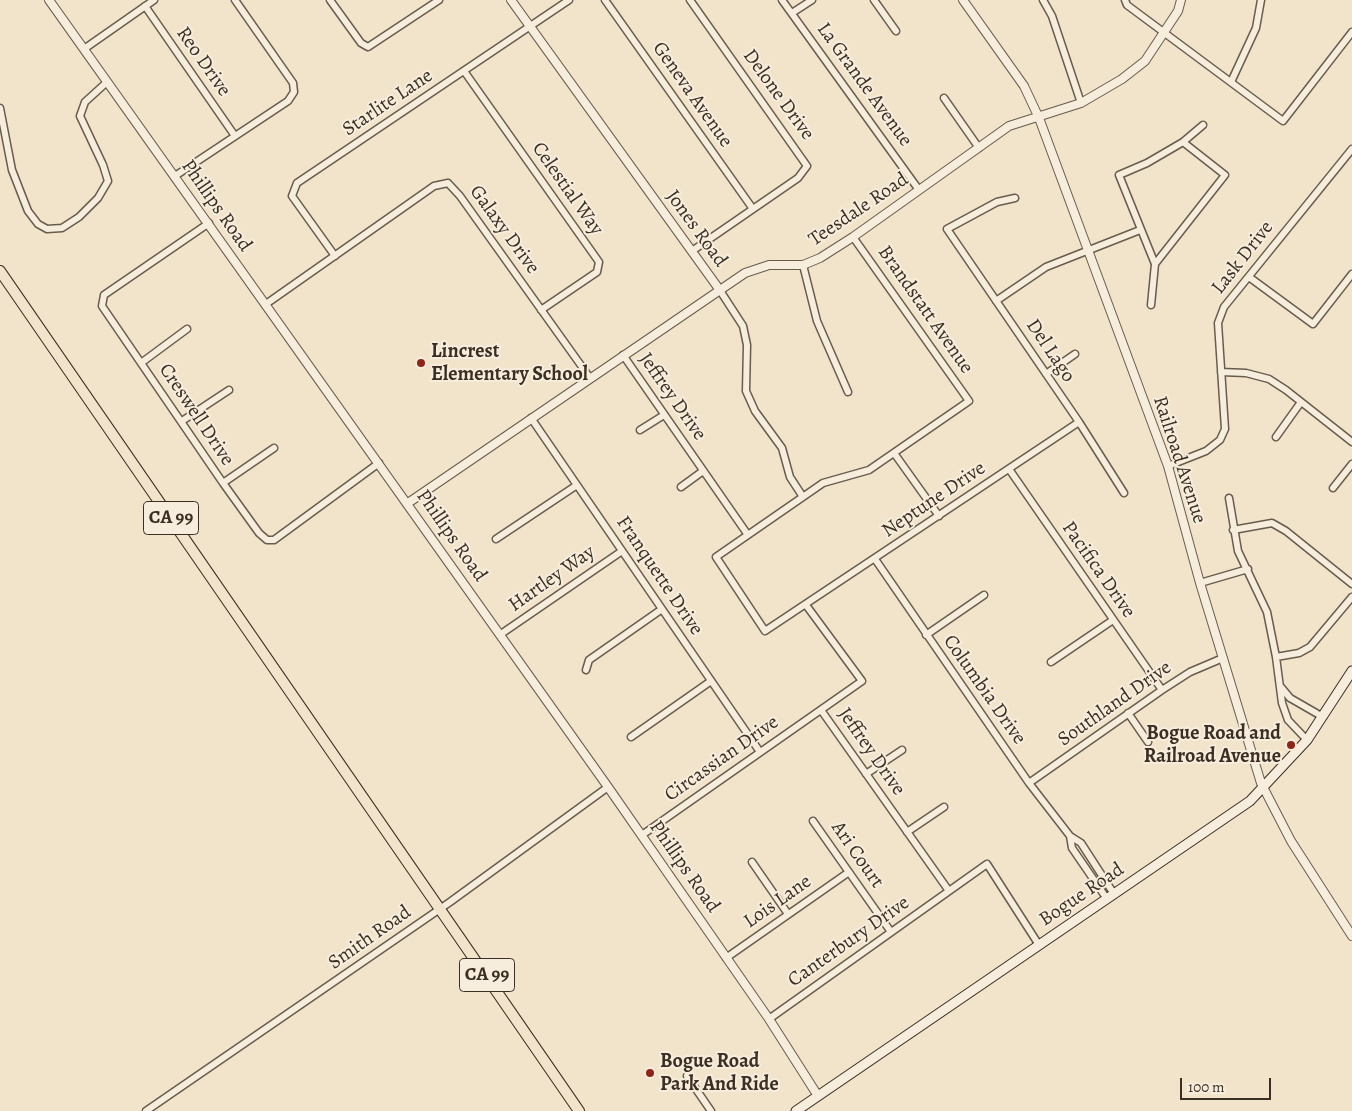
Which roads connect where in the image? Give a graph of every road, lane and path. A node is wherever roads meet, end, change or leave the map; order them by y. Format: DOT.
graph roads {
  1 [pos="49,0"];
  2 [pos="154,0"];
  3 [pos="235,0"];
  4 [pos="330,0"];
  5 [pos="439,0"];
  6 [pos="511,0"];
  7 [pos="569,0"];
  8 [pos="605,0"];
  9 [pos="690,0"];
  10 [pos="782,0"];
  11 [pos="812,0"];
  12 [pos="874,0"];
  13 [pos="962,0"];
  14 [pos="1043,0"];
  15 [pos="1125,0"];
  16 [pos="1181,0"];
  17 [pos="1261,0"];
  18 [pos="145,6"];
  19 [pos="792,13"];
  20 [pos="529,26"];
  21 [pos="896,31"];
  22 [pos="1352,32"];
  23 [pos="1164,33"];
  24 [pos="84,49"];
  25 [pos="464,71"];
  26 [pos="108,82"];
  27 [pos="1230,82"];
  28 [pos="944,98"];
  29 [pos="1081,103"];
  30 [pos="0,108"];
  31 [pos="1039,118"];
  32 [pos="1203,124"];
  33 [pos="235,136"];
  34 [pos="1183,142"];
  35 [pos="979,148"];
  36 [pos="1352,148"];
  37 [pos="175,176"];
  38 [pos="919,190"];
  39 [pos="1015,198"];
  40 [pos="753,209"];
  41 [pos="209,223"];
  42 [pos="1140,230"];
  43 [pos="853,238"];
  44 [pos="1088,250"];
  45 [pos="692,251"];
  46 [pos="335,256"];
  47 [pos="1155,264"];
  48 [pos="803,265"];
  49 [pos="0,271"];
  50 [pos="1352,274"];
  51 [pos="1248,277"];
  52 [pos="719,289"];
  53 [pos="996,301"];
  54 [pos="266,304"];
  55 [pos="1152,305"];
  56 [pos="541,310"];
  57 [pos="187,329"];
  58 [pos="1075,354"];
  59 [pos="623,355"];
  60 [pos="141,362"];
  61 [pos="1221,372"];
  62 [pos="1046,374"];
  63 [pos="590,378"];
  64 [pos="229,390"];
  65 [pos="848,392"];
  66 [pos="1302,402"];
  67 [pos="664,415"];
  68 [pos="531,418"];
  69 [pos="182,422"];
  70 [pos="1079,422"];
  71 [pos="640,430"];
  72 [pos="1276,437"];
  73 [pos="1352,442"];
  74 [pos="274,448"];
  75 [pos="894,453"];
  76 [pos="379,463"];
  77 [pos="1352,464"];
  78 [pos="1168,466"];
  79 [pos="1008,469"];
  80 [pos="703,471"];
  81 [pos="223,483"];
  82 [pos="577,485"];
  83 [pos="681,487"];
  84 [pos="1333,488"];
  85 [pos="1124,493"];
  86 [pos="803,497"];
  87 [pos="1229,498"];
  88 [pos="408,503"];
  89 [pos="939,516"];
  90 [pos="1233,530"];
  91 [pos="748,535"];
  92 [pos="496,539"];
  93 [pos="622,551"];
  94 [pos="875,559"];
  95 [pos="1248,569"];
  96 [pos="1200,583"];
  97 [pos="1352,584"];
  98 [pos="984,595"];
  99 [pos="1352,597"];
  100 [pos="806,605"];
  101 [pos="662,609"];
  102 [pos="1113,620"];
  103 [pos="501,634"];
  104 [pos="926,635"];
  105 [pos="1276,657"];
  106 [pos="1223,658"];
  107 [pos="1051,662"];
  108 [pos="586,670"];
  109 [pos="1352,671"];
  110 [pos="711,681"];
  111 [pos="1279,686"];
  112 [pos="1162,690"];
  113 [pos="821,710"];
  114 [pos="1128,713"];
  115 [pos="1323,717"];
  116 [pos="631,737"];
  117 [pos="1307,740"];
  118 [pos="1148,742"];
  119 [pos="902,750"];
  120 [pos="760,752"];
  121 [pos="866,774"];
  122 [pos="1028,783"];
  123 [pos="608,787"];
  124 [pos="1263,788"];
  125 [pos="944,806"];
  126 [pos="813,821"];
  127 [pos="907,832"];
  128 [pos="642,835"];
  129 [pos="752,862"];
  130 [pos="848,872"];
  131 [pos="948,891"];
  132 [pos="1110,896"];
  133 [pos="441,908"];
  134 [pos="788,914"];
  135 [pos="891,932"];
  136 [pos="1352,936"];
  137 [pos="1039,945"];
  138 [pos="726,958"];
  139 [pos="769,1019"];
  140 [pos="687,1076"];
  141 [pos="818,1096"];
  142 [pos="146,1111"];
  143 [pos="580,1111"];
  144 [pos="711,1111"];
  145 [pos="796,1111"];
  1 -- 24 [label="street, Phillips Road"];
  2 -- 18 [label="street"];
  3 -- 33 [label="street"];
  4 -- 5 [label="street"];
  6 -- 20 [label="street, Jones Road"];
  7 -- 20 [label="street, Starlite Lane"];
  8 -- 40 [label="street, Geneva Avenue"];
  9 -- 40 [label="street, Delone Drive"];
  10 -- 19 [label="street, La Grande Avenue"];
  11 -- 19 [label="street"];
  12 -- 21 [label="street"];
  13 -- 31 [label="street, Railroad Avenue"];
  14 -- 29 [label="street"];
  15 -- 23 [label="street"];
  16 -- 23 [label="street, Teesdale Road"];
  17 -- 27 [label="street"];
  18 -- 24 [label="street"];
  18 -- 33 [label="street, Reo Drive"];
  19 -- 38 [label="street, La Grande Avenue"];
  20 -- 25 [label="street, Starlite Lane"];
  20 -- 45 [label="street, Jones Road"];
  22 -- 27 [label="street"];
  23 -- 27 [label="street"];
  23 -- 29 [label="street, Teesdale Road"];
  24 -- 26 [label="street, Phillips Road"];
  25 -- 46 [label="street, Starlite Lane"];
  25 -- 56 [label="street, Celestial Way"];
  26 -- 30 [label="street"];
  26 -- 37 [label="street, Phillips Road"];
  28 -- 35 [label="street"];
  29 -- 31 [label="street, Teesdale Road"];
  31 -- 35 [label="street, Teesdale Road"];
  31 -- 44 [label="street, Railroad Avenue"];
  32 -- 34 [label="street"];
  33 -- 37 [label="street"];
  34 -- 42 [label="street"];
  34 -- 47 [label="street"];
  35 -- 38 [label="street, Teesdale Road"];
  36 -- 51 [label="street, Lask Drive"];
  37 -- 41 [label="street, Phillips Road"];
  38 -- 43 [label="street, Teesdale Road"];
  39 -- 53 [label="street, Del Lago"];
  40 -- 45 [label="street, Delone Drive"];
  41 -- 54 [label="street, Phillips Road"];
  41 -- 60 [label="street, Creswell Drive"];
  42 -- 44 [label="street"];
  42 -- 47 [label="street"];
  43 -- 48 [label="street, Teesdale Road"];
  43 -- 75 [label="street, Brandstatt Avenue"];
  44 -- 53 [label="street"];
  44 -- 78 [label="street, Railroad Avenue"];
  45 -- 52 [label="street, Jones Road"];
  46 -- 54 [label="street, Galaxy Drive"];
  46 -- 56 [label="street, Galaxy Drive"];
  47 -- 55 [label="street"];
  48 -- 52 [label="street, Teesdale Road"];
  48 -- 65 [label="street"];
  49 -- 133 [label="highway, CA 99"];
  50 -- 51 [label="street"];
  51 -- 61 [label="street, Lask Drive"];
  52 -- 59 [label="street, Teesdale Road"];
  52 -- 86 [label="street, Jones Road"];
  53 -- 62 [label="street, Del Lago"];
  54 -- 76 [label="street, Phillips Road"];
  56 -- 63 [label="street, Galaxy Drive"];
  57 -- 60 [label="street"];
  58 -- 62 [label="street"];
  59 -- 63 [label="street, Teesdale Road"];
  59 -- 67 [label="street, Jeffrey Drive"];
  60 -- 69 [label="street, Creswell Drive"];
  61 -- 66 [label="street"];
  61 -- 78 [label="street, Lask Drive"];
  62 -- 70 [label="street, Del Lago"];
  63 -- 68 [label="street, Teesdale Road"];
  64 -- 69 [label="street"];
  66 -- 72 [label="street"];
  66 -- 73 [label="street"];
  67 -- 71 [label="street"];
  67 -- 80 [label="street, Jeffrey Drive"];
  68 -- 82 [label="street, Franquette Drive"];
  68 -- 88 [label="street, Teesdale Road"];
  69 -- 81 [label="street, Creswell Drive"];
  70 -- 79 [label="street, Neptune Drive"];
  70 -- 85 [label="street, Del Lago"];
  74 -- 81 [label="street"];
  75 -- 86 [label="street"];
  75 -- 89 [label="street"];
  76 -- 81 [label="street, Creswell Drive"];
  76 -- 88 [label="street, Phillips Road"];
  77 -- 84 [label="street"];
  78 -- 96 [label="street, Railroad Avenue"];
  79 -- 89 [label="street, Neptune Drive"];
  79 -- 102 [label="street, Pacifica Drive"];
  80 -- 83 [label="street"];
  80 -- 91 [label="street, Jeffrey Drive"];
  82 -- 92 [label="street"];
  82 -- 93 [label="street, Franquette Drive"];
  86 -- 91 [label="street"];
  87 -- 90 [label="street"];
  88 -- 103 [label="street, Phillips Road"];
  89 -- 94 [label="street, Neptune Drive"];
  90 -- 95 [label="street"];
  90 -- 97 [label="street"];
  91 -- 100 [label="street"];
  93 -- 101 [label="street, Franquette Drive"];
  93 -- 103 [label="street, Hartley Way"];
  94 -- 100 [label="street, Neptune Drive"];
  94 -- 104 [label="street, Columbia Drive"];
  95 -- 96 [label="street"];
  95 -- 105 [label="street"];
  96 -- 106 [label="street, Railroad Avenue"];
  98 -- 104 [label="street"];
  99 -- 105 [label="street"];
  100 -- 113 [label="street, Jeffrey Drive"];
  101 -- 108 [label="street"];
  101 -- 110 [label="street, Franquette Drive"];
  102 -- 107 [label="street"];
  102 -- 112 [label="street, Pacifica Drive"];
  103 -- 123 [label="street, Phillips Road"];
  104 -- 122 [label="street, Columbia Drive"];
  105 -- 111 [label="street"];
  106 -- 112 [label="street, Southland Drive"];
  106 -- 124 [label="street, Railroad Avenue"];
  109 -- 115 [label="main road, Bogue Road"];
  110 -- 116 [label="street"];
  110 -- 120 [label="street, Franquette Drive"];
  111 -- 115 [label="street"];
  111 -- 117 [label="street"];
  112 -- 114 [label="street, Southland Drive"];
  113 -- 120 [label="street, Circassian Drive"];
  113 -- 121 [label="street, Jeffrey Drive"];
  114 -- 118 [label="street"];
  114 -- 122 [label="street, Southland Drive"];
  115 -- 117 [label="main road, Bogue Road"];
  117 -- 124 [label="main road, Bogue Road"];
  119 -- 121 [label="street"];
  120 -- 128 [label="street, Circassian Drive"];
  121 -- 127 [label="street, Jeffrey Drive"];
  122 -- 132 [label="street, Columbia Drive"];
  123 -- 128 [label="street, Phillips Road"];
  123 -- 133 [label="street, Smith Road"];
  124 -- 132 [label="main road, Bogue Road"];
  124 -- 136 [label="street, Railroad Avenue"];
  125 -- 127 [label="street"];
  126 -- 130 [label="street, Ari Court"];
  127 -- 131 [label="street, Jeffrey Drive"];
  128 -- 138 [label="street, Phillips Road"];
  129 -- 134 [label="street"];
  130 -- 134 [label="street, Lois Lane"];
  130 -- 135 [label="street, Ari Court"];
  131 -- 135 [label="street, Canterbury Drive"];
  131 -- 137 [label="street"];
  132 -- 137 [label="main road, Bogue Road"];
  133 -- 142 [label="street, Smith Road"];
  133 -- 143 [label="highway, CA 99"];
  134 -- 138 [label="street, Lois Lane"];
  135 -- 139 [label="street, Canterbury Drive"];
  137 -- 141 [label="main road, Bogue Road"];
  138 -- 139 [label="street, Phillips Road"];
  139 -- 141 [label="street, Phillips Road"];
  140 -- 144 [label="street"];
  141 -- 145 [label="main road, Bogue Road"];
}
